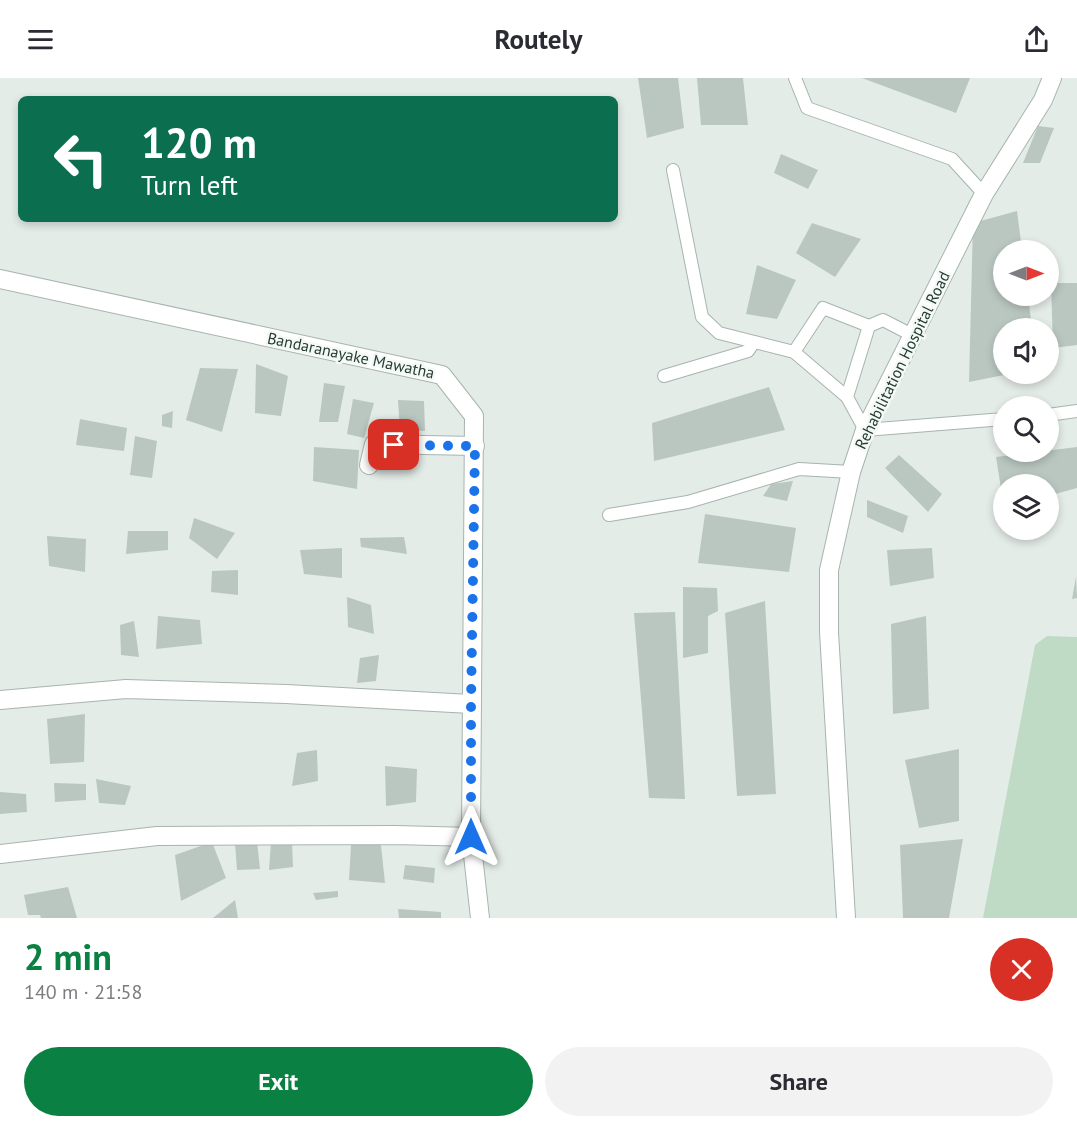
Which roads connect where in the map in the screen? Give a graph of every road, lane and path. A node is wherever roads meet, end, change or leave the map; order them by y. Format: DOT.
graph roads {
  1 [pos="795,78"];
  2 [pos="1052,78"];
  3 [pos="673,170"];
  4 [pos="984,194"];
  5 [pos="0,279"];
  6 [pos="869,326"];
  7 [pos="912,335"];
  8 [pos="754,342"];
  9 [pos="794,352"];
  10 [pos="664,376"];
  11 [pos="847,397"];
  12 [pos="1077,411"];
  13 [pos="1059,413"];
  14 [pos="993,420"];
  15 [pos="865,430"];
  16 [pos="475,446"];
  17 [pos="369,465"];
  18 [pos="851,472"];
  19 [pos="609,515"];
  20 [pos="0,700"];
  21 [pos="471,704"];
  22 [pos="471,837"];
  23 [pos="0,854"];
  24 [pos="480,918"];
  25 [pos="846,918"];
  1 -- 4 [label="lane"];
  2 -- 4 [label="street, Rehabilitation Hospital Road"];
  3 -- 8 [label="lane"];
  4 -- 7 [label="street, Rehabilitation Hospital Road"];
  5 -- 16 [label="street, Bandaranayake Mawatha"];
  6 -- 7 [label="lane"];
  6 -- 9 [label="lane"];
  6 -- 11 [label="lane"];
  7 -- 15 [label="street, Rehabilitation Hospital Road"];
  8 -- 9 [label="lane"];
  8 -- 10 [label="lane"];
  9 -- 11 [label="lane"];
  11 -- 15 [label="lane"];
  12 -- 13 [label="lane"];
  14 -- 15 [label="lane"];
  15 -- 18 [label="street, Rehabilitation Hospital Road"];
  16 -- 17 [label="street"];
  16 -- 21 [label="street, Bandaranayake Mawatha"];
  18 -- 19 [label="lane"];
  18 -- 25 [label="street, Rehabilitation Hospital Road"];
  20 -- 21 [label="street"];
  21 -- 22 [label="street, Bandaranayake Mawatha"];
  22 -- 23 [label="street"];
  22 -- 24 [label="street, Bandaranayake Mawatha"];
}
